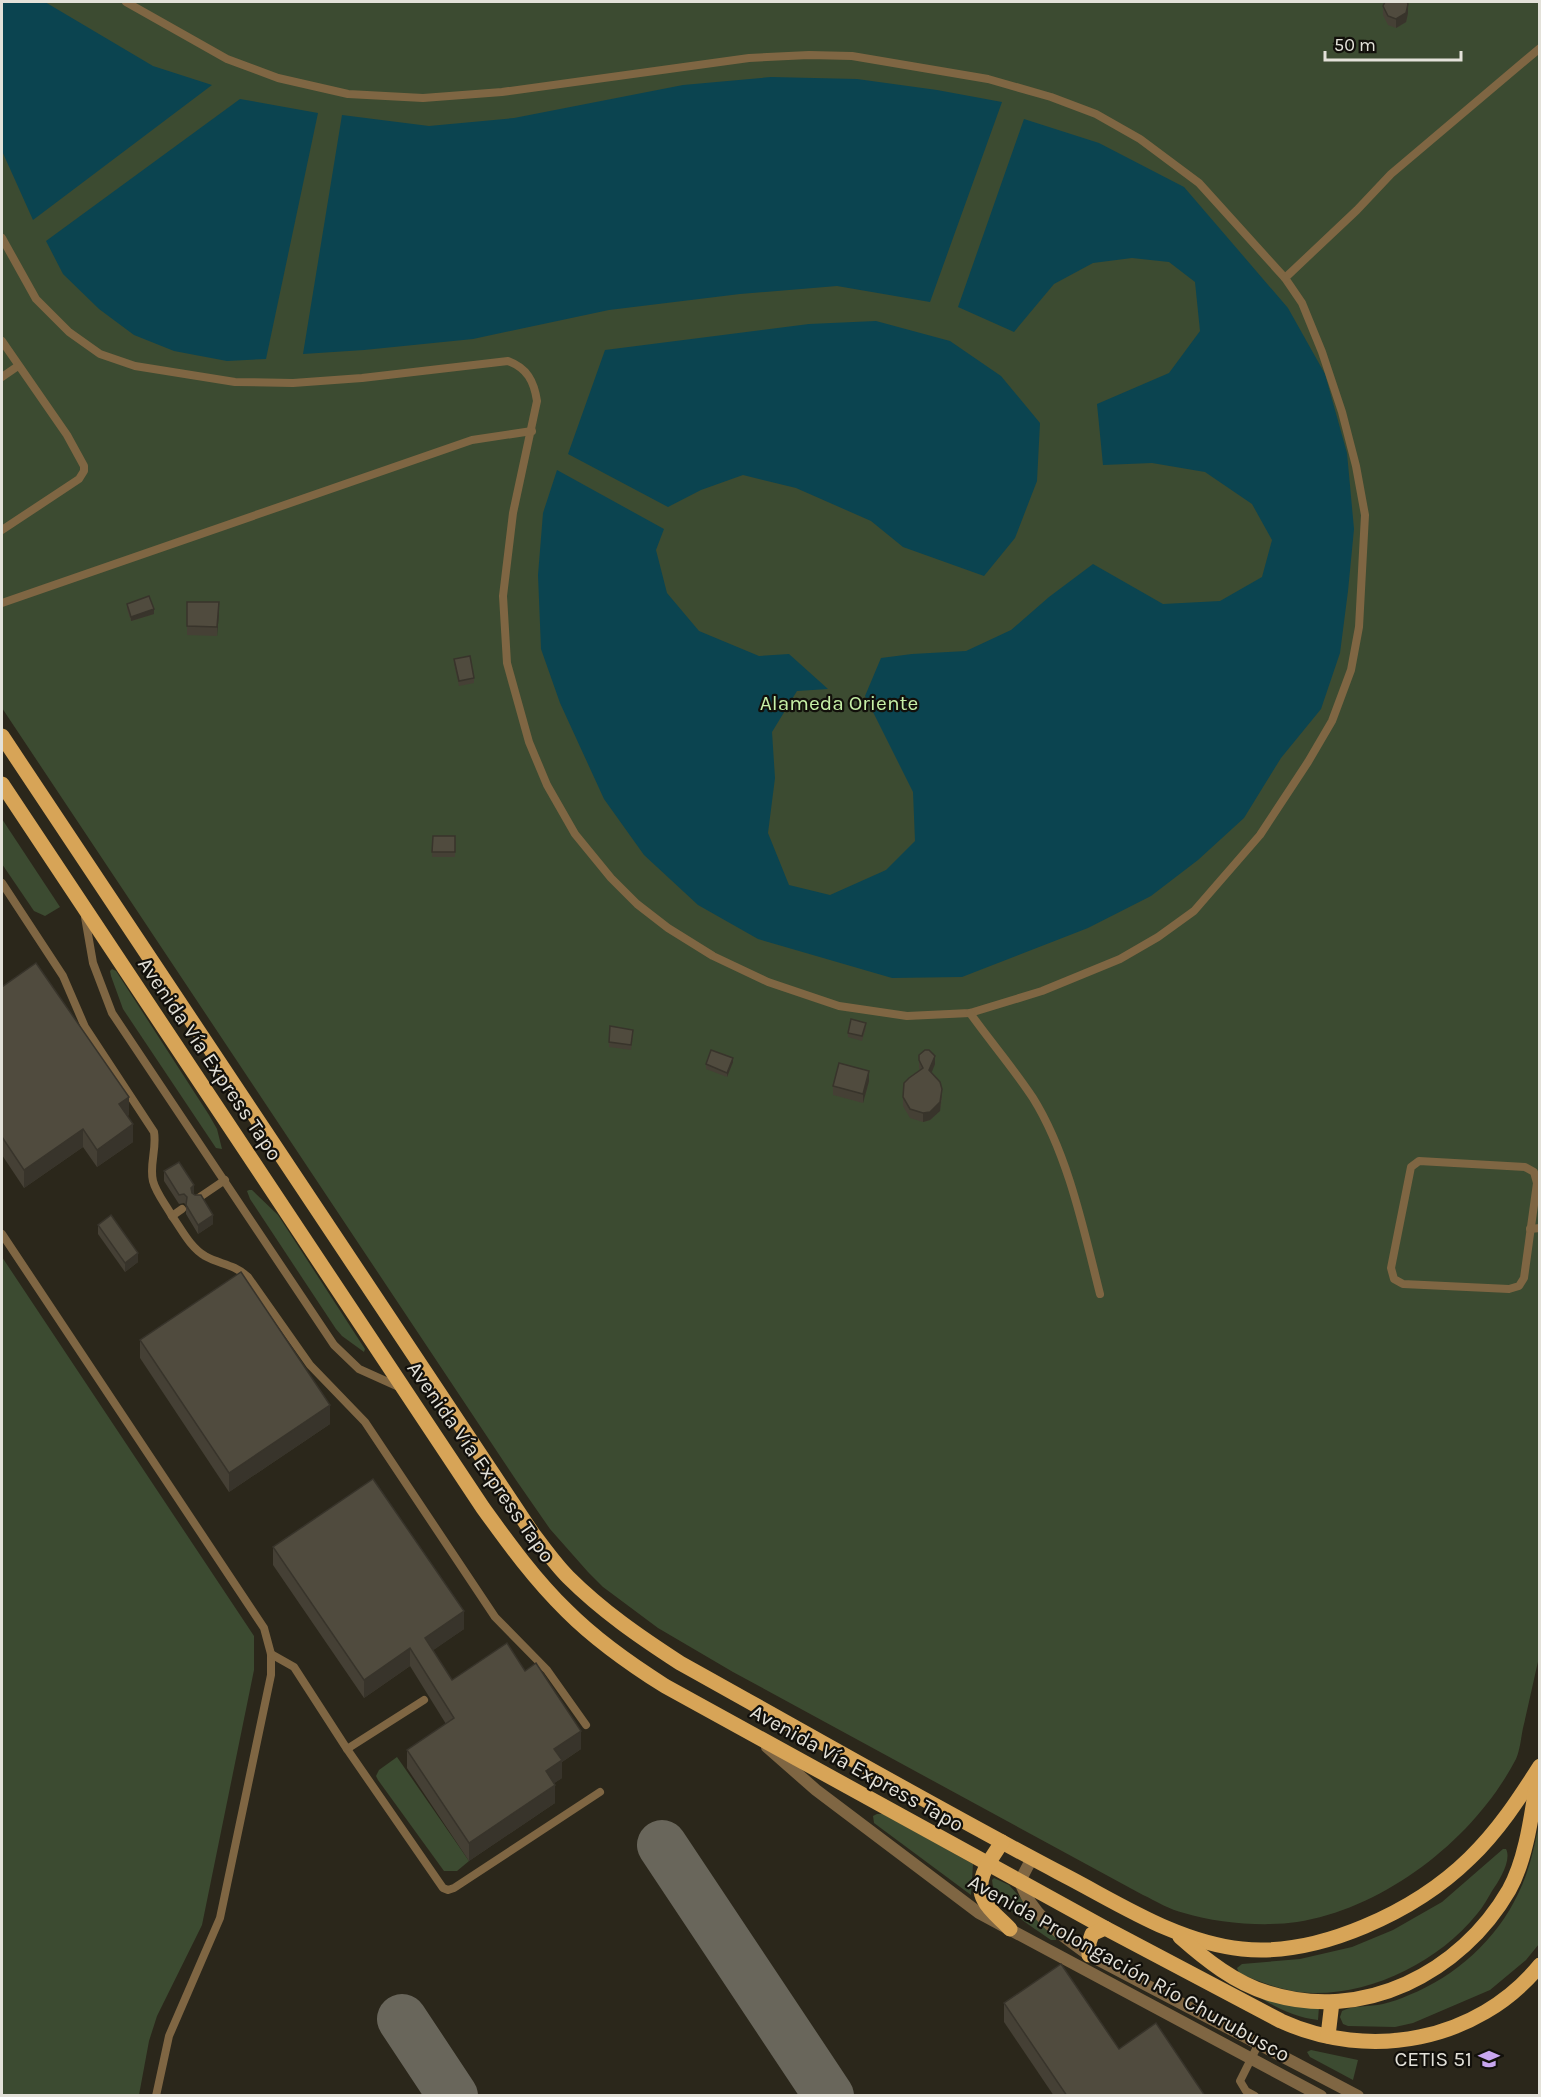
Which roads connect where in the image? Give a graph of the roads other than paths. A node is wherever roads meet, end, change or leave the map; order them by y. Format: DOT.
graph roads {
  1 [pos="126,2"];
  2 [pos="1539,48"];
  3 [pos="2,238"];
  4 [pos="1286,278"];
  5 [pos="2,341"];
  6 [pos="18,366"];
  7 [pos="2,377"];
  8 [pos="532,431"];
  9 [pos="2,530"];
  10 [pos="2,603"];
  11 [pos="2,736"];
  12 [pos="2,784"];
  13 [pos="2,883"];
  14 [pos="83,906"];
  15 [pos="970,1013"];
  16 [pos="225,1180"];
  17 [pos="197,1199"];
  18 [pos="182,1209"];
  19 [pos="172,1216"];
  20 [pos="1530,1228"];
  21 [pos="1539,1228"];
  22 [pos="2,1234"];
  23 [pos="1100,1294"];
  24 [pos="403,1389"];
  25 [pos="271,1654"];
  26 [pos="424,1700"];
  27 [pos="586,1725"];
  28 [pos="752,1734"];
  29 [pos="347,1749"];
  30 [pos="1539,1768"];
  31 [pos="600,1792"];
  32 [pos="1002,1842"];
  33 [pos="1032,1858"];
  34 [pos="988,1864"];
  35 [pos="1020,1881"];
  36 [pos="1105,1928"];
  37 [pos="1010,1929"];
  38 [pos="1175,1933"];
  39 [pos="1089,1955"];
  40 [pos="1539,1965"];
  41 [pos="1332,2002"];
  42 [pos="1328,2036"];
  43 [pos="1259,2043"];
  44 [pos="1252,2058"];
  45 [pos="156,2096"];
  46 [pos="1255,2096"];
  47 [pos="1321,2096"];
  48 [pos="1358,2096"];
  1 -- 4 [label="lane"];
  2 -- 4 [label="lane"];
  3 -- 8 [label="lane"];
  4 -- 15 [label="lane"];
  5 -- 6 [label="lane"];
  6 -- 7 [label="lane"];
  6 -- 9 [label="lane"];
  8 -- 10 [label="lane"];
  8 -- 15 [label="lane"];
  11 -- 32 [label="main road, Avenida Vía Express Tapo"];
  12 -- 14 [label="main road, Avenida Vía Express Tapo"];
  13 -- 19 [label="lane"];
  14 -- 16 [label="lane"];
  14 -- 24 [label="main road, Avenida Vía Express Tapo"];
  15 -- 23 [label="lane"];
  16 -- 17 [label="lane"];
  16 -- 24 [label="lane"];
  18 -- 19 [label="lane"];
  19 -- 27 [label="lane"];
  20 -- 20 [label="lane"];
  20 -- 21 [label="lane"];
  22 -- 25 [label="lane"];
  24 -- 28 [label="main road, Avenida Vía Express Tapo"];
  25 -- 29 [label="lane"];
  25 -- 45 [label="lane"];
  26 -- 29 [label="lane"];
  28 -- 34 [label="main road, Avenida Vía Express Tapo"];
  28 -- 37 [label="street, Avenida Prolongación Río Churubusco"];
  29 -- 31 [label="lane"];
  30 -- 38 [label="main road"];
  30 -- 41 [label="main road"];
  32 -- 33 [label="main road, Avenida Vía Express Tapo"];
  32 -- 34 [label="main road"];
  33 -- 35 [label="street"];
  33 -- 38 [label="main road, Avenida Vía Express Tapo"];
  34 -- 35 [label="main road, Avenida Vía Express Tapo"];
  34 -- 37 [label="main road"];
  35 -- 36 [label="main road, Avenida Vía Express Tapo"];
  35 -- 39 [label="street, Avenida Prolongación Río Churubusco"];
  36 -- 39 [label="main road"];
  36 -- 42 [label="main road, Avenida Vía Express Tapo"];
  37 -- 44 [label="street, Avenida Prolongación Río Churubusco"];
  38 -- 41 [label="main road"];
  39 -- 43 [label="street, Avenida Prolongación Río Churubusco"];
  40 -- 42 [label="main road, Avenida Vía Express Tapo"];
  41 -- 42 [label="main road"];
  43 -- 44 [label="lane"];
  43 -- 48 [label="street, Avenida Prolongación Río Churubusco"];
  44 -- 46 [label="lane"];
  44 -- 47 [label="street, Avenida Prolongación Río Churubusco"];
}
